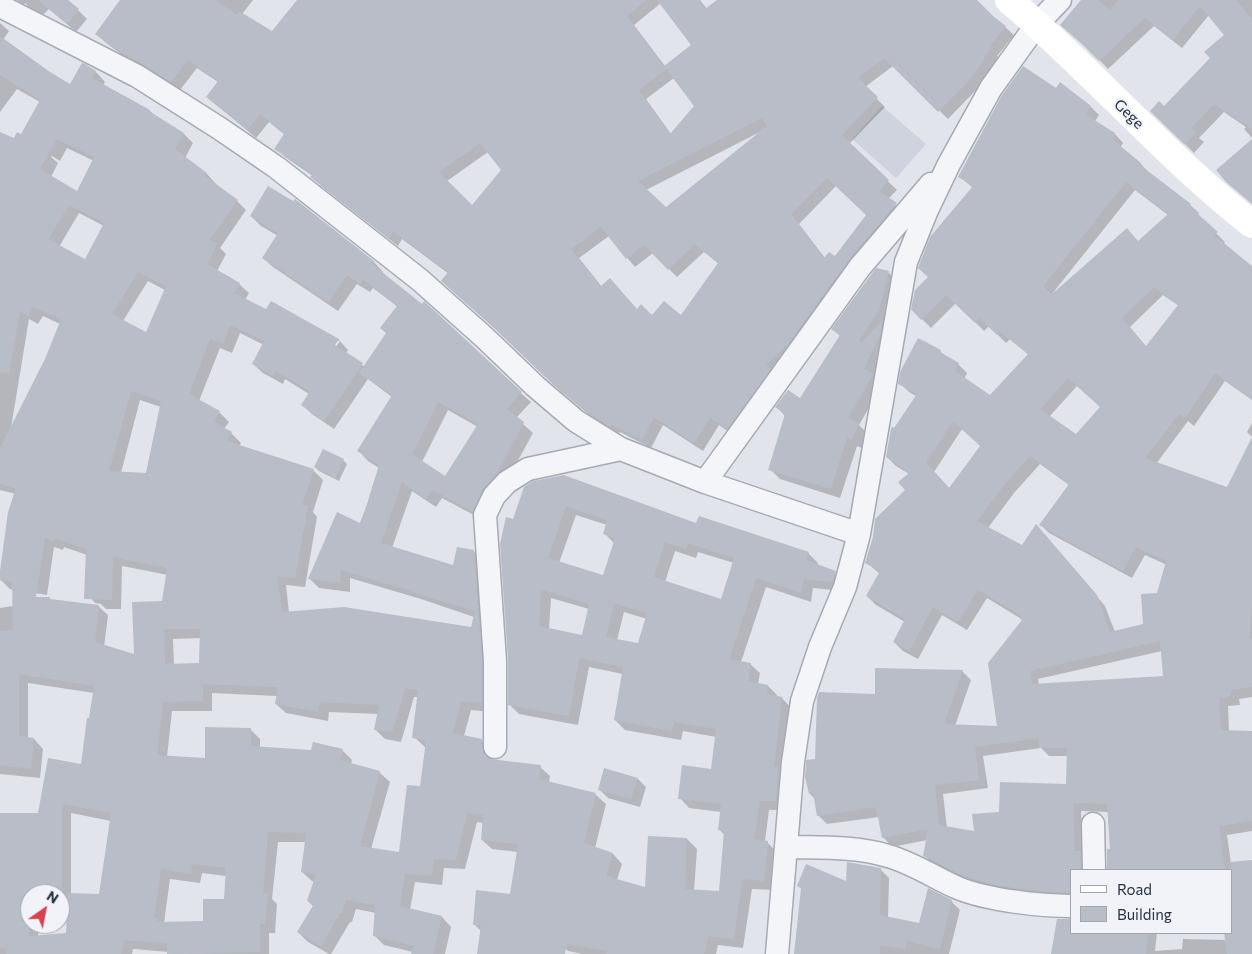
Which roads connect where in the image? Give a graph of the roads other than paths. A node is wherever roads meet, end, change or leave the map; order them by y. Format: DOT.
graph roads {
  1 [pos="1009,0"];
  2 [pos="1060,0"];
  3 [pos="0,6"];
  4 [pos="1037,24"];
  5 [pos="948,164"];
  6 [pos="1252,224"];
  7 [pos="621,450"];
  8 [pos="706,482"];
  9 [pos="859,534"];
  10 [pos="495,746"];
  11 [pos="1093,824"];
  12 [pos="786,846"];
  13 [pos="1094,869"];
  14 [pos="1070,906"];
  15 [pos="777,954"];
  1 -- 4 [label="street, Gege"];
  2 -- 4 [label="street"];
  3 -- 7 [label="street"];
  4 -- 5 [label="street"];
  4 -- 6 [label="street, Gege"];
  5 -- 8 [label="street"];
  5 -- 9 [label="street"];
  7 -- 8 [label="street"];
  7 -- 10 [label="street"];
  8 -- 9 [label="street"];
  9 -- 12 [label="street"];
  11 -- 13 [label="street"];
  12 -- 14 [label="street"];
  12 -- 15 [label="street"];
}
